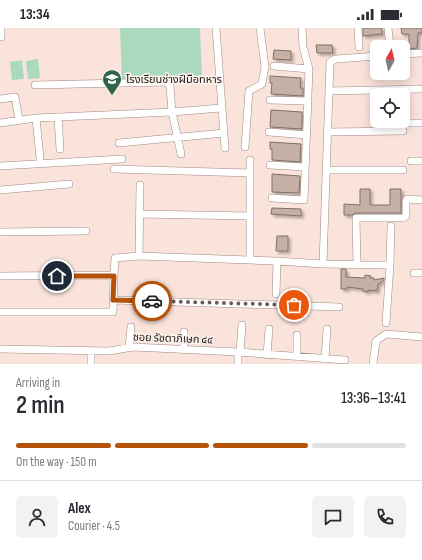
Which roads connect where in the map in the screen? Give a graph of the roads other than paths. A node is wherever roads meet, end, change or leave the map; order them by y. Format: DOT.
graph roads {
  1 [pos="1,28"];
  2 [pos="216,28"];
  3 [pos="260,28"];
  4 [pos="302,28"];
  5 [pos="358,28"];
  6 [pos="388,28"];
  7 [pos="1,37"];
  8 [pos="389,40"];
  9 [pos="359,47"];
  10 [pos="422,53"];
  11 [pos="410,54"];
  12 [pos="370,57"];
  13 [pos="274,66"];
  14 [pos="309,69"];
  15 [pos="35,85"];
  16 [pos="422,89"];
  17 [pos="329,91"];
  18 [pos="0,99"];
  19 [pos="270,100"];
  20 [pos="308,101"];
  21 [pos="221,108"];
  22 [pos="172,112"];
  23 [pos="58,117"];
  24 [pos="36,118"];
  25 [pos="19,120"];
  26 [pos="0,123"];
  27 [pos="410,123"];
  28 [pos="422,123"];
  29 [pos="269,132"];
  30 [pos="328,132"];
  31 [pos="403,132"];
  32 [pos="224,133"];
  33 [pos="307,135"];
  34 [pos="179,138"];
  35 [pos="119,143"];
  36 [pos="245,147"];
  37 [pos="225,148"];
  38 [pos="60,149"];
  39 [pos="181,154"];
  40 [pos="40,158"];
  41 [pos="122,159"];
  42 [pos="250,160"];
  43 [pos="411,161"];
  44 [pos="422,161"];
  45 [pos="270,165"];
  46 [pos="0,166"];
  47 [pos="305,167"];
  48 [pos="114,169"];
  49 [pos="326,170"];
  50 [pos="403,170"];
  51 [pos="250,173"];
  52 [pos="69,184"];
  53 [pos="140,185"];
  54 [pos="0,190"];
  55 [pos="272,198"];
  56 [pos="422,200"];
  57 [pos="140,214"];
  58 [pos="250,216"];
  59 [pos="391,226"];
  60 [pos="86,231"];
  61 [pos="0,232"];
  62 [pos="140,256"];
  63 [pos="250,260"];
  64 [pos="277,261"];
  65 [pos="323,264"];
  66 [pos="357,264"];
  67 [pos="390,265"];
  68 [pos="414,272"];
  69 [pos="422,273"];
  70 [pos="0,276"];
  71 [pos="114,276"];
  72 [pos="276,294"];
  73 [pos="113,300"];
  74 [pos="339,307"];
  75 [pos="0,312"];
  76 [pos="386,323"];
  77 [pos="242,325"];
  78 [pos="132,327"];
  79 [pos="269,328"];
  80 [pos="327,329"];
  81 [pos="184,332"];
  82 [pos="297,335"];
  83 [pos="422,337"];
  84 [pos="129,347"];
  85 [pos="0,349"];
  86 [pos="184,349"];
  87 [pos="91,351"];
  88 [pos="239,352"];
  89 [pos="267,355"];
  90 [pos="297,357"];
  91 [pos="325,359"];
  92 [pos="345,360"];
  93 [pos="91,364"];
  94 [pos="238,364"];
  95 [pos="373,364"];
  1 -- 7 [label="street"];
  2 -- 21 [label="street"];
  3 -- 36 [label="street"];
  4 -- 14 [label="street"];
  5 -- 9 [label="street"];
  6 -- 8 [label="street"];
  10 -- 11 [label="street"];
  12 -- 17 [label="street"];
  13 -- 14 [label="street"];
  14 -- 20 [label="street"];
  15 -- 22 [label="street"];
  16 -- 17 [label="street"];
  17 -- 30 [label="street"];
  18 -- 25 [label="street"];
  19 -- 20 [label="street"];
  20 -- 33 [label="street"];
  21 -- 22 [label="street"];
  21 -- 32 [label="street"];
  22 -- 23 [label="street"];
  22 -- 34 [label="street"];
  23 -- 24 [label="street"];
  23 -- 38 [label="street"];
  24 -- 25 [label="street"];
  24 -- 40 [label="street"];
  25 -- 26 [label="street"];
  27 -- 28 [label="street"];
  29 -- 33 [label="street"];
  30 -- 31 [label="street"];
  30 -- 49 [label="street"];
  32 -- 34 [label="street"];
  32 -- 37 [label="street"];
  33 -- 47 [label="street"];
  34 -- 35 [label="street"];
  34 -- 39 [label="street"];
  41 -- 46 [label="street"];
  42 -- 51 [label="street"];
  43 -- 44 [label="street"];
  45 -- 47 [label="street"];
  47 -- 55 [label="street"];
  48 -- 51 [label="street"];
  49 -- 50 [label="street"];
  49 -- 65 [label="street"];
  51 -- 58 [label="street"];
  52 -- 54 [label="street"];
  53 -- 57 [label="street"];
  56 -- 66 [label="street"];
  57 -- 58 [label="street"];
  57 -- 62 [label="street"];
  58 -- 63 [label="street"];
  59 -- 67 [label="street"];
  60 -- 61 [label="street"];
  62 -- 63 [label="street"];
  62 -- 71 [label="street"];
  63 -- 64 [label="street"];
  64 -- 65 [label="street"];
  64 -- 72 [label="street"];
  65 -- 66 [label="street"];
  66 -- 67 [label="street"];
  67 -- 76 [label="street"];
  68 -- 69 [label="street"];
  70 -- 71 [label="street"];
  71 -- 73 [label="street"];
  73 -- 74 [label="street"];
  73 -- 75 [label="street"];
  77 -- 88 [label="street"];
  78 -- 84 [label="street"];
  79 -- 89 [label="street"];
  80 -- 91 [label="street"];
  81 -- 86 [label="street"];
  82 -- 90 [label="street"];
  83 -- 95 [label="street"];
  84 -- 86 [label="street, ซอย รัชดาภิเษก ๔๔"];
  84 -- 87 [label="street, ซอย รัชดาภิเษก ๔๔"];
  85 -- 87 [label="street, ซอย รัชดาภิเษก ๔๔"];
  86 -- 88 [label="street, ซอย รัชดาภิเษก ๔๔"];
  87 -- 93 [label="street"];
  88 -- 89 [label="street, ซอย รัชดาภิเษก ๔๔"];
  88 -- 94 [label="street"];
  89 -- 90 [label="street, ซอย รัชดาภิเษก ๔๔"];
  90 -- 91 [label="street, ซอย รัชดาภิเษก ๔๔"];
  91 -- 92 [label="street, ซอย รัชดาภิเษก ๔๔"];
}
